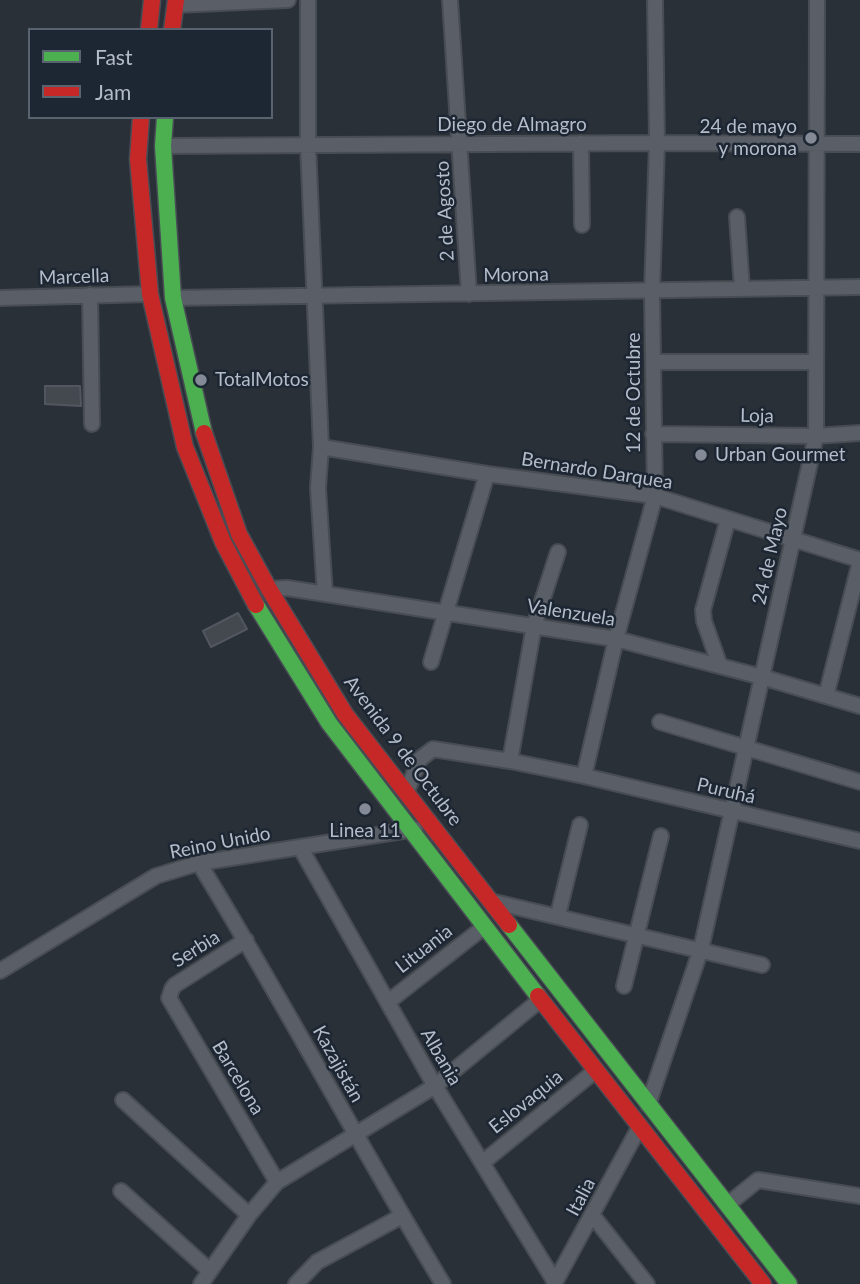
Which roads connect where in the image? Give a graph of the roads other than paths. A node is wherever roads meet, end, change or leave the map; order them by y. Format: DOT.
graph roads {
  1 [pos="152,0"];
  2 [pos="288,0"];
  3 [pos="307,0"];
  4 [pos="450,0"];
  5 [pos="656,0"];
  6 [pos="817,0"];
  7 [pos="176,3"];
  8 [pos="149,28"];
  9 [pos="172,28"];
  10 [pos="141,119"];
  11 [pos="165,119"];
  12 [pos="657,143"];
  13 [pos="461,144"];
  14 [pos="581,144"];
  15 [pos="860,144"];
  16 [pos="308,145"];
  17 [pos="817,145"];
  18 [pos="163,146"];
  19 [pos="737,217"];
  20 [pos="582,225"];
  21 [pos="817,287"];
  22 [pos="860,287"];
  23 [pos="742,289"];
  24 [pos="652,292"];
  25 [pos="150,293"];
  26 [pos="468,294"];
  27 [pos="89,295"];
  28 [pos="313,295"];
  29 [pos="173,298"];
  30 [pos="0,299"];
  31 [pos="654,362"];
  32 [pos="817,362"];
  33 [pos="92,424"];
  34 [pos="860,433"];
  35 [pos="653,434"];
  36 [pos="816,436"];
  37 [pos="321,447"];
  38 [pos="487,474"];
  39 [pos="654,496"];
  40 [pos="728,519"];
  41 [pos="793,539"];
  42 [pos="558,552"];
  43 [pos="860,561"];
  44 [pos="269,589"];
  45 [pos="325,594"];
  46 [pos="446,613"];
  47 [pos="534,626"];
  48 [pos="616,639"];
  49 [pos="431,662"];
  50 [pos="720,666"];
  51 [pos="762,677"];
  52 [pos="826,696"];
  53 [pos="860,706"];
  54 [pos="660,722"];
  55 [pos="747,747"];
  56 [pos="510,761"];
  57 [pos="584,776"];
  58 [pos="860,782"];
  59 [pos="407,791"];
  60 [pos="731,812"];
  61 [pos="430,822"];
  62 [pos="580,825"];
  63 [pos="413,830"];
  64 [pos="661,836"];
  65 [pos="859,836"];
  66 [pos="300,847"];
  67 [pos="199,863"];
  68 [pos="489,900"];
  69 [pos="558,915"];
  70 [pos="484,927"];
  71 [pos="637,934"];
  72 [pos="246,940"];
  73 [pos="701,949"];
  74 [pos="762,965"];
  75 [pos="0,971"];
  76 [pos="624,986"];
  77 [pos="170,993"];
  78 [pos="540,1000"];
  79 [pos="388,1002"];
  80 [pos="595,1071"];
  81 [pos="435,1086"];
  82 [pos="122,1100"];
  83 [pos="648,1105"];
  84 [pos="639,1128"];
  85 [pos="354,1134"];
  86 [pos="482,1163"];
  87 [pos="277,1182"];
  88 [pos="121,1191"];
  89 [pos="860,1196"];
  90 [pos="727,1205"];
  91 [pos="249,1215"];
  92 [pos="402,1216"];
  93 [pos="593,1216"];
  94 [pos="209,1271"];
  95 [pos="303,1281"];
  96 [pos="555,1283"];
  97 [pos="201,1284"];
  98 [pos="443,1284"];
  99 [pos="647,1284"];
  100 [pos="764,1284"];
  101 [pos="789,1284"];
  1 -- 8 [label="main road"];
  2 -- 7 [label="street"];
  3 -- 16 [label="street"];
  4 -- 13 [label="street, 2 de Agosto"];
  5 -- 12 [label="street, 12 de Octubre"];
  6 -- 17 [label="street, 24 de Mayo"];
  7 -- 9 [label="main road"];
  10 -- 25 [label="main road, Avenida 9 de Octubre"];
  11 -- 18 [label="main road, Avenida 9 de Octubre"];
  12 -- 14 [label="street, Diego de Almagro"];
  12 -- 17 [label="street, Diego de Almagro"];
  12 -- 24 [label="street, 12 de Octubre"];
  13 -- 14 [label="street, Diego de Almagro"];
  13 -- 16 [label="street, Diego de Almagro"];
  13 -- 26 [label="street, 2 de Agosto"];
  14 -- 20 [label="street"];
  15 -- 17 [label="street, Diego de Almagro"];
  16 -- 18 [label="street, Diego de Almagro"];
  16 -- 28 [label="street"];
  17 -- 21 [label="street, 24 de Mayo"];
  18 -- 29 [label="main road, Avenida 9 de Octubre"];
  19 -- 23 [label="street"];
  21 -- 22 [label="street, Morona"];
  21 -- 23 [label="street, Morona"];
  21 -- 32 [label="street, 24 de Mayo"];
  23 -- 24 [label="street, Morona"];
  24 -- 26 [label="street, Morona"];
  24 -- 31 [label="street, 12 de Octubre"];
  25 -- 27 [label="street, Marcella"];
  25 -- 63 [label="main road, Avenida 9 de Octubre"];
  26 -- 28 [label="street, Morona"];
  27 -- 30 [label="street, Marcella"];
  27 -- 33 [label="street"];
  28 -- 29 [label="street, Morona"];
  28 -- 37 [label="street"];
  29 -- 44 [label="main road, Avenida 9 de Octubre"];
  31 -- 32 [label="street"];
  31 -- 35 [label="street, 12 de Octubre"];
  32 -- 36 [label="street, 24 de Mayo"];
  34 -- 36 [label="street, Loja"];
  35 -- 36 [label="street, Loja"];
  35 -- 39 [label="street, 12 de Octubre"];
  36 -- 41 [label="street, 24 de Mayo"];
  37 -- 38 [label="street, Bernardo Darquea"];
  37 -- 45 [label="street"];
  38 -- 39 [label="street, Bernardo Darquea"];
  38 -- 46 [label="street"];
  39 -- 40 [label="street, Bernardo Darquea"];
  39 -- 48 [label="street, 12 de Octubre"];
  40 -- 41 [label="street, Bernardo Darquea"];
  40 -- 50 [label="street"];
  41 -- 43 [label="street, Bernardo Darquea"];
  41 -- 51 [label="street, 24 de Mayo"];
  42 -- 47 [label="street"];
  43 -- 52 [label="street"];
  44 -- 45 [label="street, Valenzuela"];
  44 -- 59 [label="main road, Avenida 9 de Octubre"];
  45 -- 46 [label="street, Valenzuela"];
  46 -- 47 [label="street, Valenzuela"];
  46 -- 49 [label="street"];
  47 -- 48 [label="street, Valenzuela"];
  47 -- 56 [label="street"];
  48 -- 50 [label="street, Valenzuela"];
  48 -- 57 [label="street, 12 de Octubre"];
  50 -- 51 [label="street, Valenzuela"];
  51 -- 52 [label="street, Valenzuela"];
  51 -- 55 [label="street, 24 de Mayo"];
  52 -- 53 [label="street, Valenzuela"];
  54 -- 55 [label="street"];
  55 -- 58 [label="street"];
  55 -- 60 [label="street, 24 de Mayo"];
  56 -- 57 [label="street, Puruhá"];
  56 -- 59 [label="street, Puruhá"];
  57 -- 60 [label="street, Puruhá"];
  59 -- 61 [label="main road, Avenida 9 de Octubre"];
  60 -- 65 [label="street, Puruhá"];
  60 -- 73 [label="street, 24 de Mayo"];
  61 -- 63 [label="street, Reino Unido"];
  61 -- 68 [label="main road, Avenida 9 de Octubre"];
  62 -- 69 [label="street"];
  63 -- 66 [label="street, Reino Unido"];
  63 -- 70 [label="main road, Avenida 9 de Octubre"];
  64 -- 71 [label="street"];
  66 -- 67 [label="street, Reino Unido"];
  66 -- 79 [label="street, Albania"];
  67 -- 72 [label="street, Kazajistán"];
  67 -- 75 [label="street, Reino Unido"];
  68 -- 69 [label="street"];
  68 -- 83 [label="main road, Avenida 9 de Octubre"];
  69 -- 71 [label="street"];
  70 -- 78 [label="main road, Avenida 9 de Octubre"];
  70 -- 79 [label="street, Lituania"];
  71 -- 73 [label="street"];
  71 -- 76 [label="street"];
  72 -- 77 [label="street, Serbia"];
  72 -- 85 [label="street, Kazajistán"];
  73 -- 74 [label="street"];
  73 -- 83 [label="street, 24 de Mayo"];
  77 -- 87 [label="street, Barcelona"];
  78 -- 80 [label="main road, Avenida 9 de Octubre"];
  78 -- 81 [label="street"];
  79 -- 81 [label="street, Albania"];
  80 -- 84 [label="main road, Avenida 9 de Octubre"];
  80 -- 86 [label="street, Eslovaquia"];
  81 -- 85 [label="street"];
  81 -- 86 [label="street, Albania"];
  82 -- 91 [label="street"];
  83 -- 90 [label="main road, Avenida 9 de Octubre"];
  84 -- 93 [label="street, Italia"];
  84 -- 100 [label="main road, Avenida 9 de Octubre"];
  85 -- 87 [label="street"];
  85 -- 92 [label="street, Kazajistán"];
  86 -- 96 [label="street, Albania"];
  87 -- 91 [label="street"];
  88 -- 94 [label="street"];
  89 -- 90 [label="street"];
  90 -- 101 [label="main road, Avenida 9 de Octubre"];
  91 -- 94 [label="street"];
  92 -- 95 [label="street"];
  92 -- 98 [label="street, Kazajistán"];
  93 -- 96 [label="street, Italia"];
  93 -- 99 [label="street"];
  94 -- 97 [label="street"];
}
